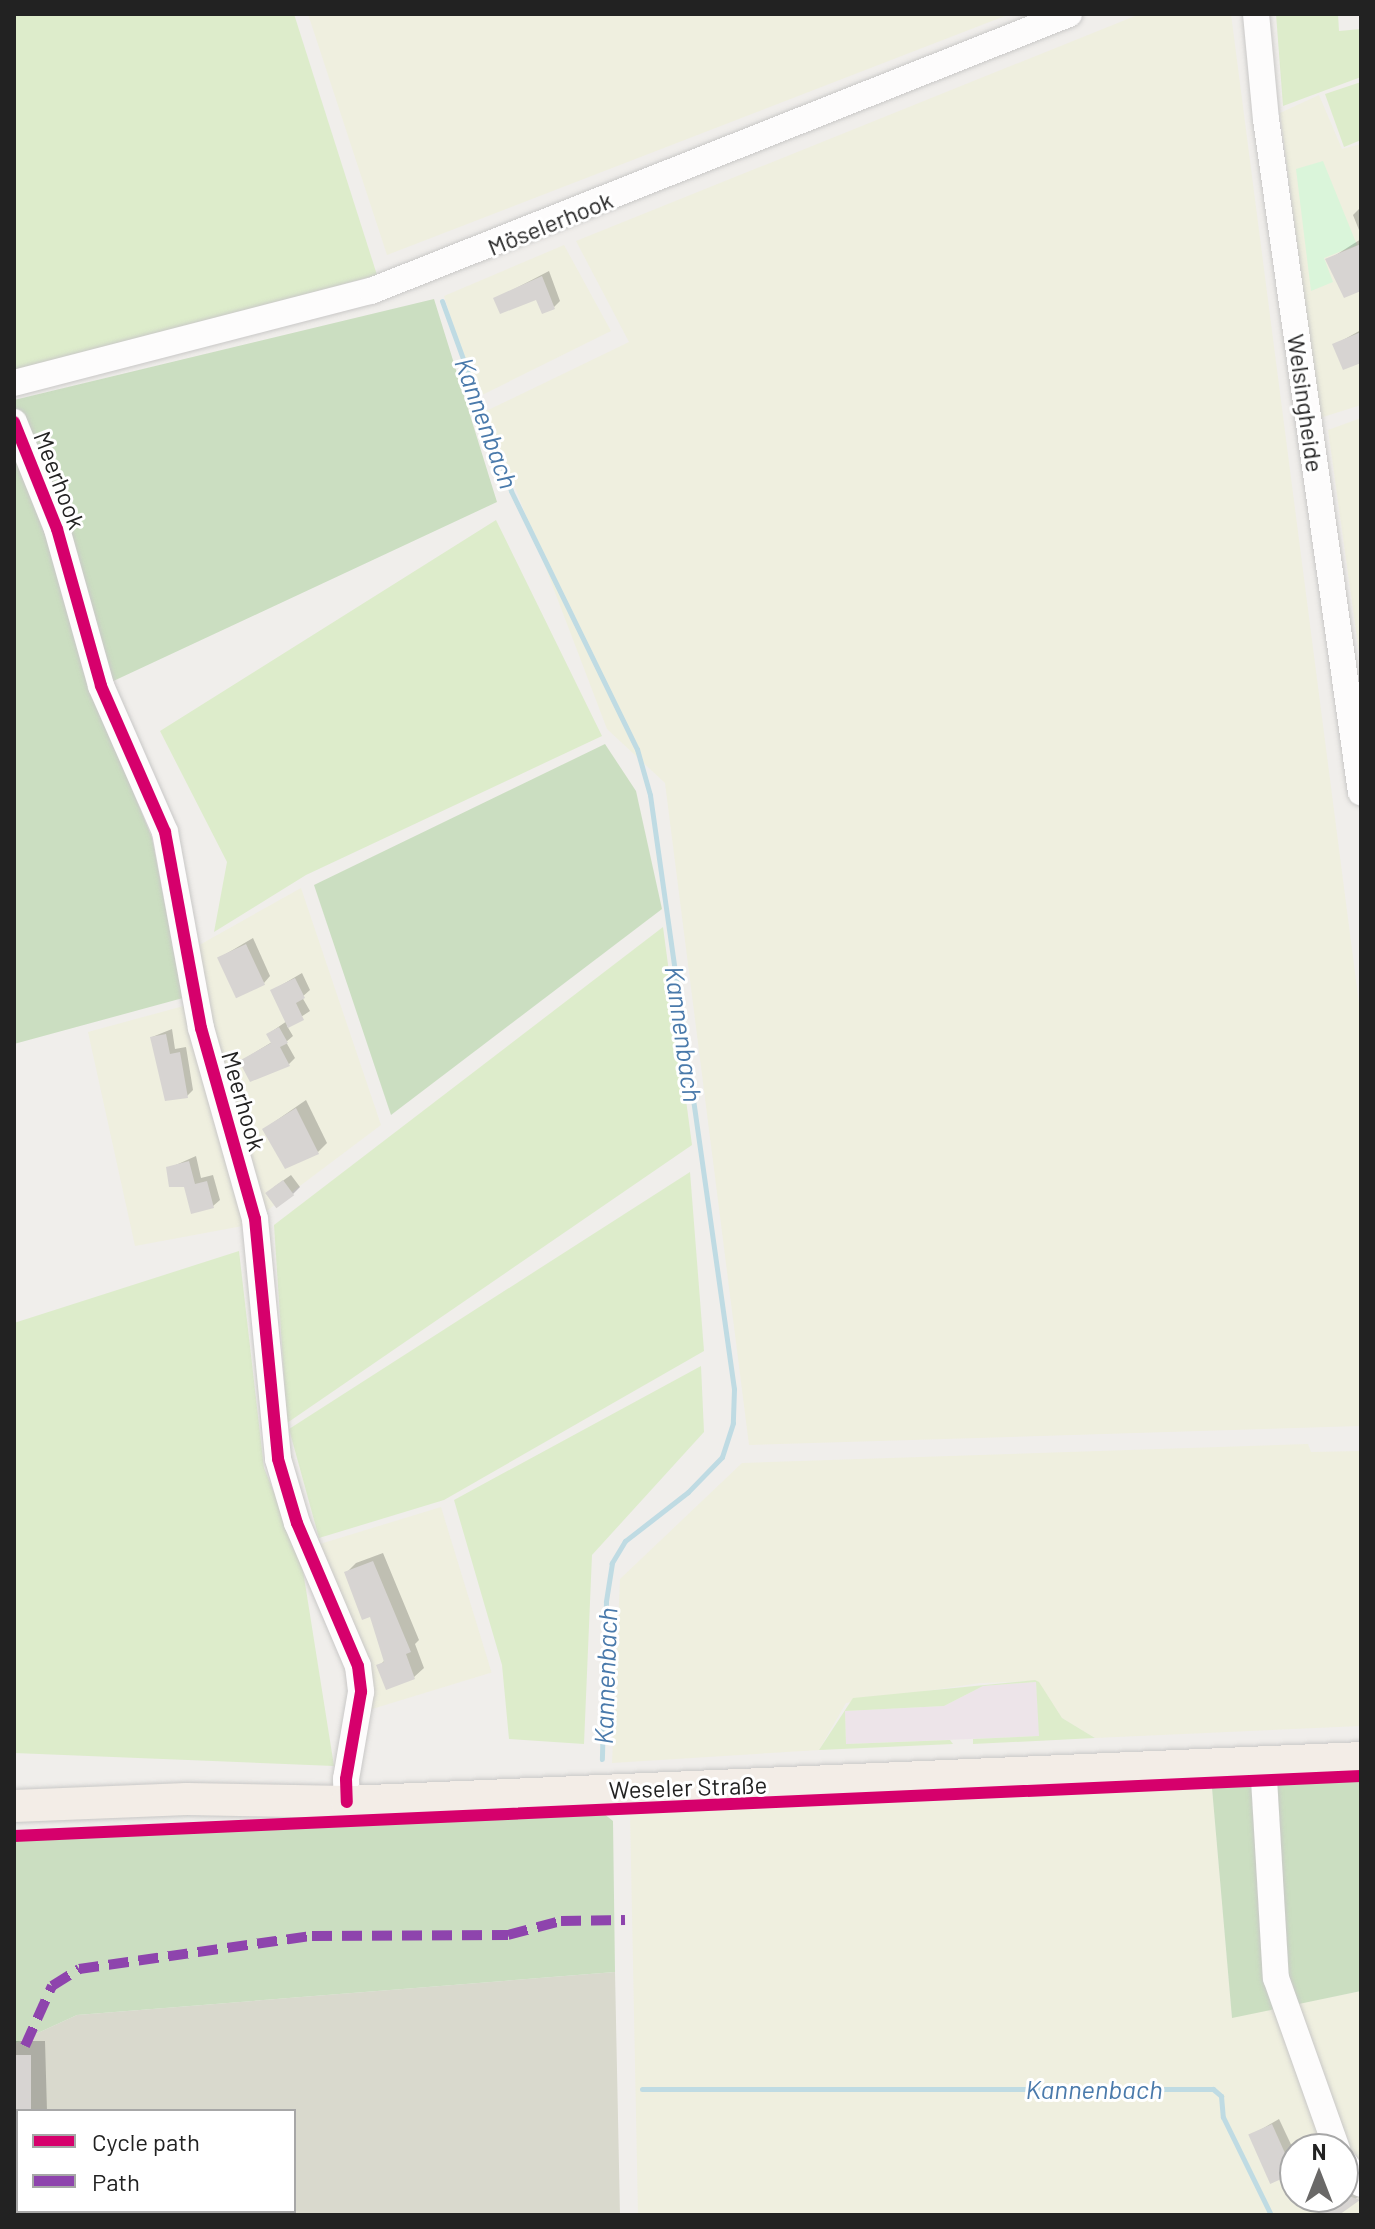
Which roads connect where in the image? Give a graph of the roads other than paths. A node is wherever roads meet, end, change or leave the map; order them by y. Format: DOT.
graph roads {
  1 [pos="1069,14"];
  2 [pos="1256,14"];
  3 [pos="14,383"];
  4 [pos="14,422"];
  5 [pos="1361,792"];
  6 [pos="1361,1758"];
  7 [pos="1263,1762"];
  8 [pos="347,1802"];
  9 [pos="14,1806"];
  10 [pos="1331,2133"];
  1 -- 3 [label="street, Möselerhook"];
  2 -- 5 [label="street, Welsingheide"];
  4 -- 8 [label="street, Meerhook"];
  6 -- 7 [label="main road, Weseler Straße"];
  7 -- 8 [label="main road, Weseler Straße"];
  7 -- 10 [label="street"];
  8 -- 9 [label="main road, Weseler Straße"];
}
